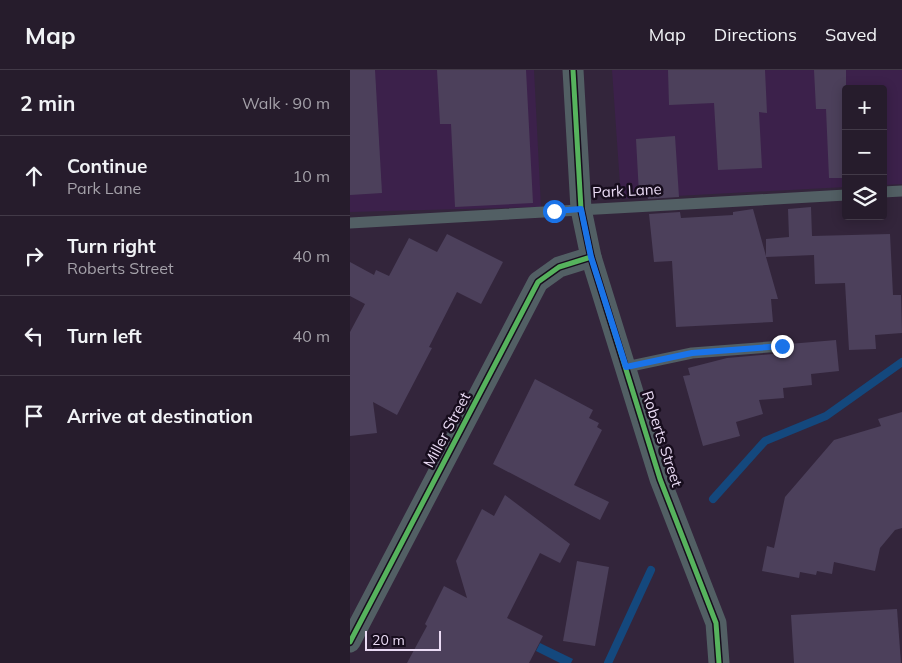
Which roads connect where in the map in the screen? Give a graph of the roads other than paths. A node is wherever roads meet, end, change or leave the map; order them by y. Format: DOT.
graph roads {
  1 [pos="573,70"];
  2 [pos="887,192"];
  3 [pos="902,192"];
  4 [pos="842,194"];
  5 [pos="581,209"];
  6 [pos="350,223"];
  7 [pos="591,257"];
  8 [pos="782,346"];
  9 [pos="626,367"];
  10 [pos="350,642"];
  11 [pos="719,663"];
  1 -- 5 [label="street, Roberts Street"];
  2 -- 3 [label="lane"];
  4 -- 5 [label="lane, Park Lane"];
  5 -- 6 [label="lane, Park Lane"];
  5 -- 7 [label="street, Roberts Street"];
  7 -- 9 [label="street, Roberts Street"];
  7 -- 10 [label="street, Miller Street"];
  8 -- 9 [label="lane"];
  9 -- 11 [label="street, Roberts Street"];
}
